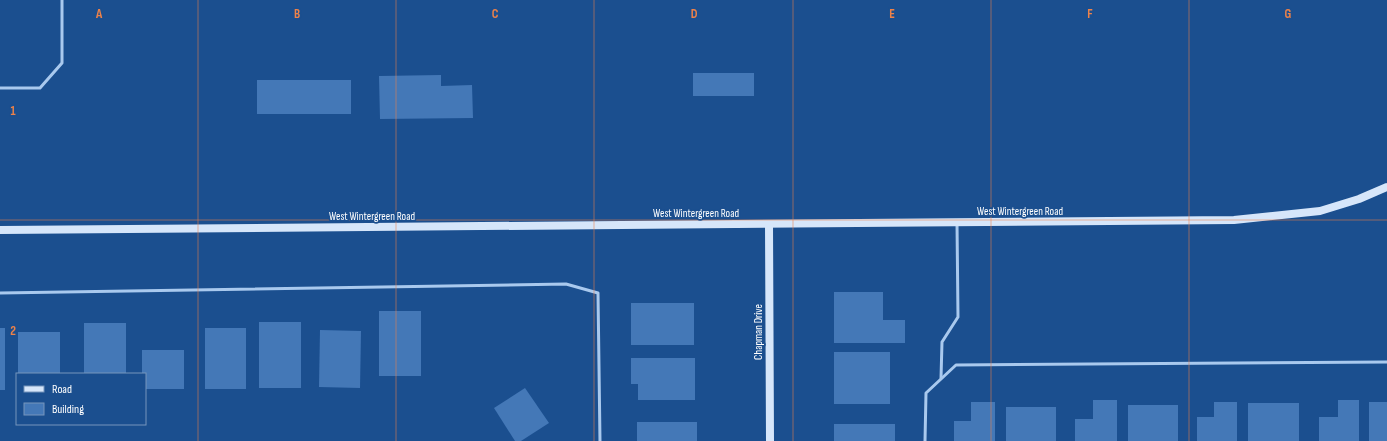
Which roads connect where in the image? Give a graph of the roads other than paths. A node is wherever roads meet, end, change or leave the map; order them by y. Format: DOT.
graph roads {
  1 [pos="62,0"];
  2 [pos="0,88"];
  3 [pos="1387,187"];
  4 [pos="957,222"];
  5 [pos="769,224"];
  6 [pos="0,230"];
  7 [pos="0,293"];
  8 [pos="1387,362"];
  9 [pos="941,378"];
  10 [pos="600,441"];
  11 [pos="770,441"];
  12 [pos="925,441"];
  1 -- 2 [label="lane"];
  3 -- 4 [label="main road, West Wintergreen Road"];
  4 -- 5 [label="main road, West Wintergreen Road"];
  4 -- 9 [label="lane"];
  5 -- 6 [label="main road, West Wintergreen Road"];
  5 -- 11 [label="main road, Chapman Drive"];
  7 -- 10 [label="lane"];
  8 -- 9 [label="lane"];
  9 -- 12 [label="lane"];
}
